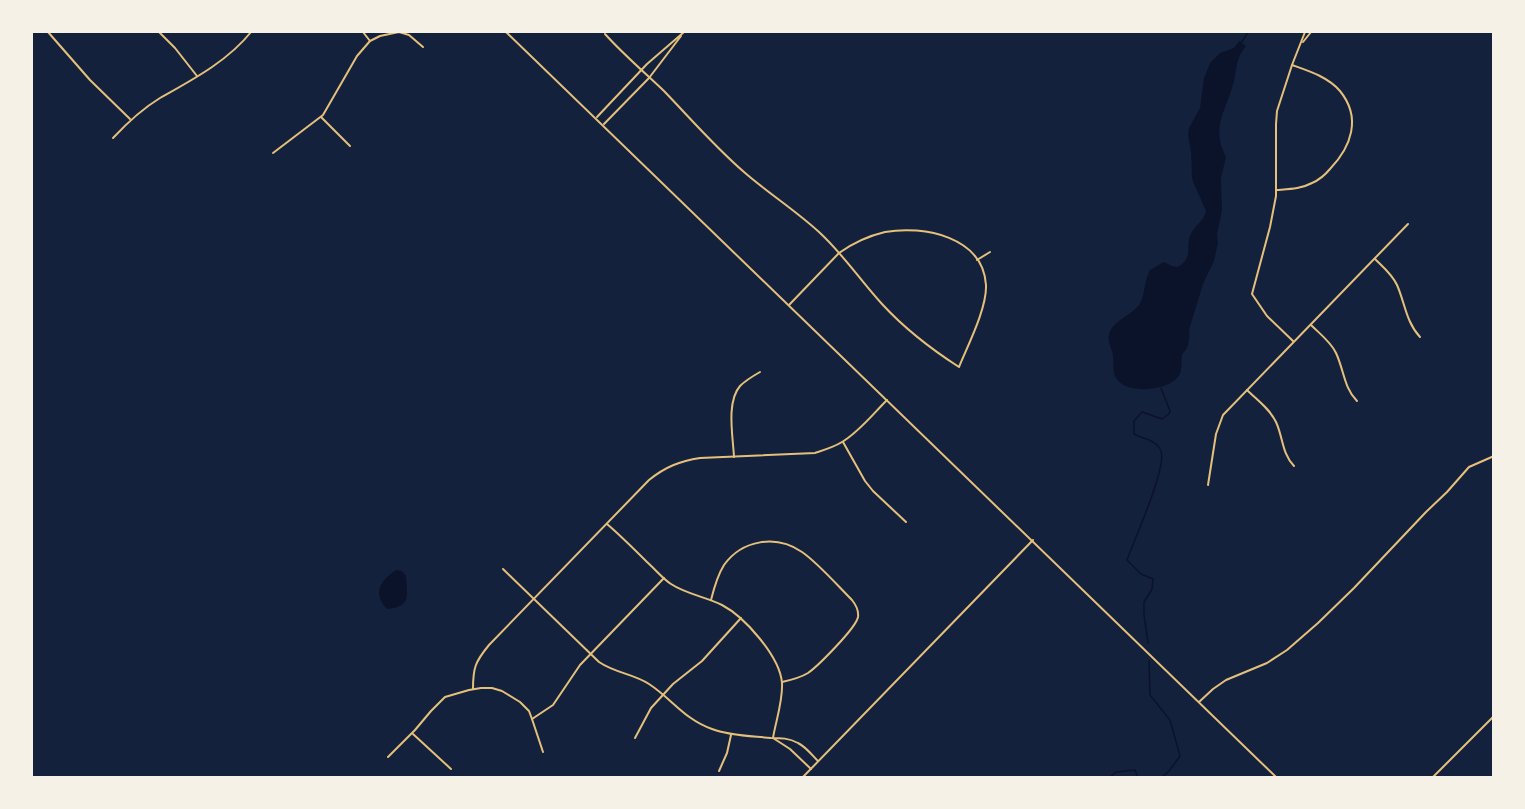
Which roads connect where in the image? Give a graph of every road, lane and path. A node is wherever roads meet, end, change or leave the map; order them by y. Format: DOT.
graph roads {
  1 [pos="48,32"];
  2 [pos="159,32"];
  3 [pos="251,32"];
  4 [pos="363,32"];
  5 [pos="506,32"];
  6 [pos="1305,32"];
  7 [pos="1311,32"];
  8 [pos="683,33"];
  9 [pos="605,34"];
  10 [pos="370,41"];
  11 [pos="1301,45"];
  12 [pos="423,47"];
  13 [pos="1292,65"];
  14 [pos="641,71"];
  15 [pos="197,76"];
  16 [pos="649,78"];
  17 [pos="321,117"];
  18 [pos="596,118"];
  19 [pos="130,120"];
  20 [pos="603,125"];
  21 [pos="113,138"];
  22 [pos="350,146"];
  23 [pos="273,153"];
  24 [pos="1276,190"];
  25 [pos="1408,224"];
  26 [pos="990,252"];
  27 [pos="839,253"];
  28 [pos="1375,259"];
  29 [pos="977,260"];
  30 [pos="789,305"];
  31 [pos="1311,325"];
  32 [pos="1420,337"];
  33 [pos="1293,342"];
  34 [pos="760,372"];
  35 [pos="1247,390"];
  36 [pos="887,400"];
  37 [pos="1357,401"];
  38 [pos="843,442"];
  39 [pos="1494,456"];
  40 [pos="734,457"];
  41 [pos="1294,466"];
  42 [pos="1208,485"];
  43 [pos="906,522"];
  44 [pos="607,524"];
  45 [pos="1033,540"];
  46 [pos="503,569"];
  47 [pos="664,578"];
  48 [pos="534,598"];
  49 [pos="711,600"];
  50 [pos="741,618"];
  51 [pos="590,654"];
  52 [pos="782,682"];
  53 [pos="473,689"];
  54 [pos="663,694"];
  55 [pos="1199,702"];
  56 [pos="1494,716"];
  57 [pos="532,719"];
  58 [pos="732,733"];
  59 [pos="412,734"];
  60 [pos="635,738"];
  61 [pos="773,738"];
  62 [pos="543,752"];
  63 [pos="388,757"];
  64 [pos="818,761"];
  65 [pos="451,769"];
  66 [pos="811,769"];
  67 [pos="719,771"];
  68 [pos="802,777"];
  69 [pos="1277,777"];
  70 [pos="1432,777"];
  1 -- 19 [label="street"];
  2 -- 15 [label="street"];
  3 -- 15 [label="street"];
  4 -- 10 [label="street"];
  5 -- 18 [label="street"];
  6 -- 11 [label="street"];
  7 -- 11 [label="street"];
  8 -- 14 [label="street"];
  8 -- 16 [label="street"];
  9 -- 14 [label="street"];
  10 -- 12 [label="street"];
  10 -- 17 [label="street"];
  11 -- 13 [label="street"];
  13 -- 24 [label="street"];
  13 -- 24 [label="street"];
  14 -- 16 [label="street"];
  14 -- 18 [label="street"];
  15 -- 19 [label="street"];
  16 -- 20 [label="street"];
  16 -- 27 [label="street"];
  17 -- 22 [label="street"];
  17 -- 23 [label="street"];
  18 -- 20 [label="street"];
  19 -- 21 [label="street"];
  20 -- 30 [label="street"];
  24 -- 33 [label="street"];
  25 -- 28 [label="street"];
  26 -- 29 [label="street"];
  27 -- 29 [label="street"];
  27 -- 29 [label="street"];
  27 -- 30 [label="street"];
  28 -- 31 [label="street"];
  28 -- 32 [label="street"];
  30 -- 36 [label="street"];
  31 -- 33 [label="street"];
  31 -- 37 [label="street"];
  33 -- 35 [label="street"];
  34 -- 40 [label="street"];
  35 -- 41 [label="street"];
  35 -- 42 [label="street"];
  36 -- 38 [label="street"];
  36 -- 45 [label="street"];
  38 -- 40 [label="street"];
  38 -- 43 [label="street"];
  39 -- 55 [label="street"];
  40 -- 44 [label="street"];
  44 -- 47 [label="street"];
  44 -- 48 [label="street"];
  45 -- 55 [label="street"];
  45 -- 64 [label="street"];
  46 -- 48 [label="street"];
  47 -- 49 [label="street"];
  47 -- 51 [label="street"];
  48 -- 51 [label="street"];
  48 -- 53 [label="street"];
  49 -- 50 [label="street"];
  49 -- 52 [label="street"];
  50 -- 52 [label="street"];
  50 -- 54 [label="street"];
  51 -- 54 [label="street"];
  51 -- 57 [label="street"];
  52 -- 61 [label="street"];
  53 -- 57 [label="street"];
  53 -- 59 [label="street"];
  54 -- 58 [label="street"];
  54 -- 60 [label="street"];
  55 -- 69 [label="street"];
  56 -- 70 [label="street"];
  57 -- 62 [label="street"];
  58 -- 61 [label="street"];
  58 -- 67 [label="street"];
  59 -- 63 [label="street"];
  59 -- 65 [label="street"];
  61 -- 64 [label="street"];
  61 -- 66 [label="street"];
  64 -- 66 [label="street"];
  66 -- 68 [label="street"];
}
